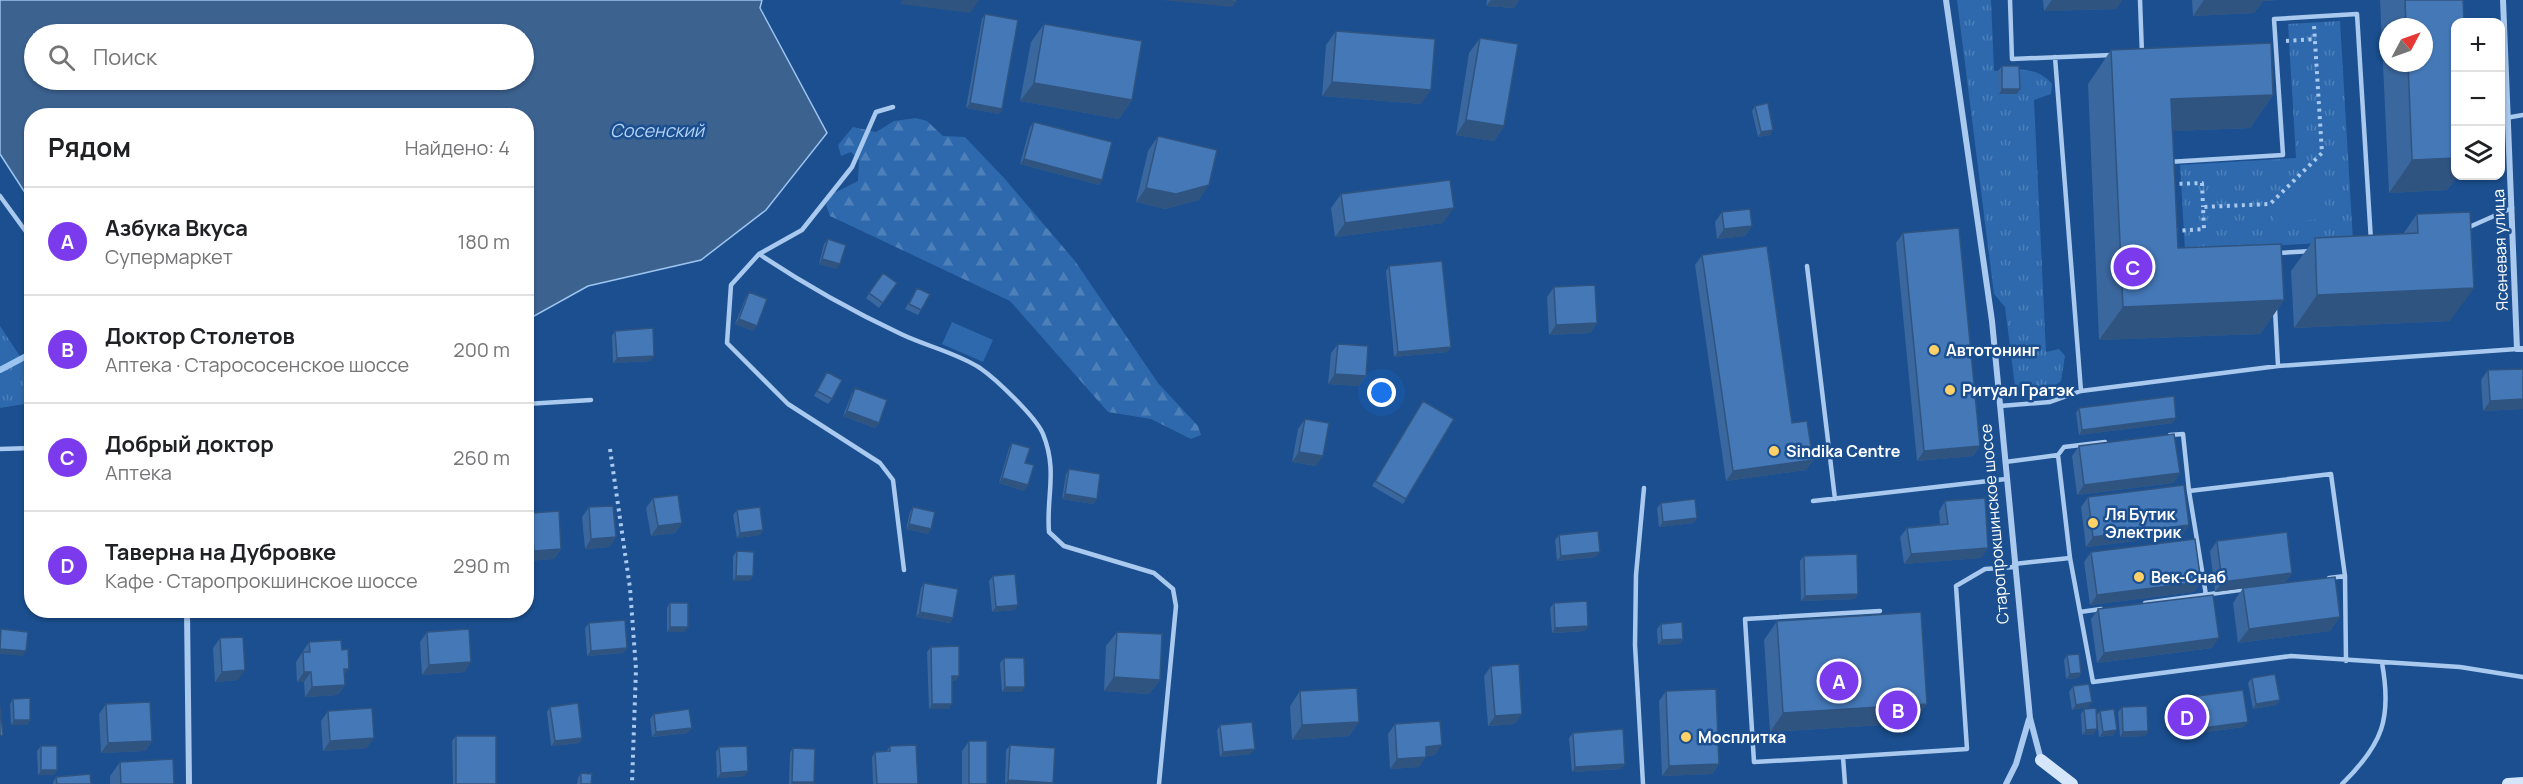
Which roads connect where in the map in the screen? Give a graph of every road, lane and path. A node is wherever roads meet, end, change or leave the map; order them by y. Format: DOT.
graph roads {
  1 [pos="1946,0"];
  2 [pos="2010,0"];
  3 [pos="2140,0"];
  4 [pos="2504,0"];
  5 [pos="2315,39"];
  6 [pos="2276,41"];
  7 [pos="2276,49"];
  8 [pos="2265,50"];
  9 [pos="2132,54"];
  10 [pos="2142,54"];
  11 [pos="2154,54"];
  12 [pos="2121,55"];
  13 [pos="2055,57"];
  14 [pos="893,107"];
  15 [pos="2508,116"];
  16 [pos="2523,116"];
  17 [pos="2505,117"];
  18 [pos="2169,184"];
  19 [pos="0,196"];
  20 [pos="2203,207"];
  21 [pos="2512,208"];
  22 [pos="24,229"];
  23 [pos="2457,232"];
  24 [pos="2371,247"];
  25 [pos="2316,250"];
  26 [pos="2272,253"];
  27 [pos="759,254"];
  28 [pos="1807,266"];
  29 [pos="2274,298"];
  30 [pos="2520,349"];
  31 [pos="2278,366"];
  32 [pos="2081,392"];
  33 [pos="591,400"];
  34 [pos="534,404"];
  35 [pos="2000,406"];
  36 [pos="2159,436"];
  37 [pos="2112,442"];
  38 [pos="0,448"];
  39 [pos="24,448"];
  40 [pos="610,449"];
  41 [pos="2058,455"];
  42 [pos="2005,462"];
  43 [pos="2006,478"];
  44 [pos="1644,488"];
  45 [pos="2189,491"];
  46 [pos="1835,499"];
  47 [pos="1813,501"];
  48 [pos="2070,558"];
  49 [pos="2014,566"];
  50 [pos="904,570"];
  51 [pos="2345,576"];
  52 [pos="2322,579"];
  53 [pos="2252,589"];
  54 [pos="2206,595"];
  55 [pos="2137,604"];
  56 [pos="2103,609"];
  57 [pos="1880,611"];
  58 [pos="2080,612"];
  59 [pos="187,618"];
  60 [pos="2346,661"];
  61 [pos="2382,663"];
  62 [pos="2523,677"];
  63 [pos="2030,718"];
  64 [pos="1843,757"];
  65 [pos="2041,759"];
  66 [pos="2523,783"];
  67 [pos="189,784"];
  68 [pos="632,784"];
  69 [pos="1159,784"];
  70 [pos="1643,784"];
  71 [pos="1845,784"];
  72 [pos="2006,784"];
  73 [pos="2058,784"];
  74 [pos="2072,784"];
  75 [pos="2343,784"];
  76 [pos="2508,784"];
  1 -- 35 [label="street, Старопрокшинское шоссе"];
  2 -- 13 [label="lane"];
  3 -- 10 [label="lane"];
  4 -- 15 [label="street, Ясеневая улица"];
  5 -- 6 [label="path"];
  6 -- 7 [label="lane"];
  6 -- 24 [label="lane"];
  7 -- 8 [label="lane"];
  7 -- 18 [label="lane"];
  9 -- 10 [label="lane"];
  10 -- 11 [label="lane"];
  12 -- 13 [label="lane"];
  13 -- 32 [label="lane"];
  14 -- 27 [label="lane"];
  15 -- 16 [label="lane"];
  15 -- 17 [label="lane"];
  15 -- 21 [label="street, Ясеневая улица"];
  18 -- 20 [label="path"];
  19 -- 22 [label="lane"];
  21 -- 23 [label="lane"];
  21 -- 30 [label="street, Ясеневая улица"];
  25 -- 26 [label="lane"];
  27 -- 50 [label="lane"];
  27 -- 69 [label="lane"];
  28 -- 46 [label="lane"];
  29 -- 31 [label="lane"];
  30 -- 31 [label="lane"];
  31 -- 32 [label="lane"];
  32 -- 35 [label="lane"];
  33 -- 34 [label="lane"];
  35 -- 42 [label="street, Старопрокшинское шоссе"];
  36 -- 45 [label="lane"];
  37 -- 41 [label="lane"];
  38 -- 39 [label="lane"];
  40 -- 68 [label="path"];
  41 -- 42 [label="lane"];
  41 -- 48 [label="lane"];
  42 -- 43 [label="street, Старопрокшинское шоссе"];
  43 -- 46 [label="lane"];
  43 -- 49 [label="street, Старопрокшинское шоссе"];
  44 -- 70 [label="lane"];
  45 -- 51 [label="lane"];
  45 -- 54 [label="lane"];
  46 -- 47 [label="lane"];
  48 -- 49 [label="lane"];
  48 -- 58 [label="lane"];
  49 -- 63 [label="street, Старопрокшинское шоссе"];
  49 -- 64 [label="lane"];
  51 -- 52 [label="lane"];
  51 -- 60 [label="lane"];
  53 -- 54 [label="lane"];
  54 -- 55 [label="lane"];
  56 -- 58 [label="lane"];
  57 -- 64 [label="lane"];
  58 -- 60 [label="lane"];
  59 -- 67 [label="street"];
  60 -- 61 [label="lane"];
  61 -- 62 [label="lane"];
  61 -- 75 [label="lane"];
  63 -- 65 [label="street, Старопрокшинское шоссе"];
  63 -- 72 [label="street"];
  64 -- 71 [label="lane"];
  65 -- 73 [label="street, Старопрокшинское шоссе"];
  65 -- 74 [label="street"];
  66 -- 76 [label="street"];
}
